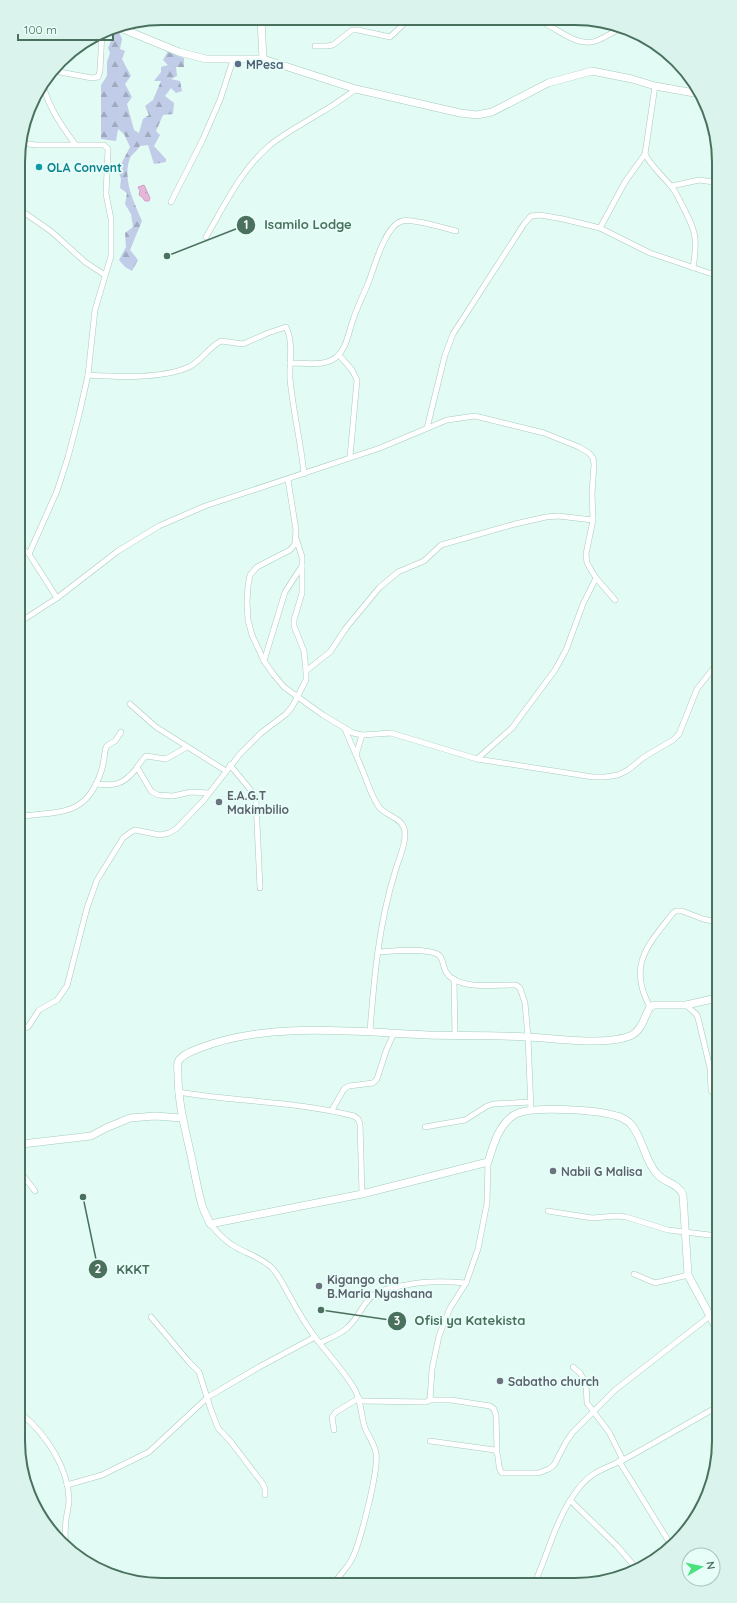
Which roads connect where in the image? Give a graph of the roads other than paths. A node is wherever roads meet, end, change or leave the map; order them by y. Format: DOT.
graph roads {
  1 [pos="261,25"];
  2 [pos="403,25"];
  3 [pos="546,25"];
  4 [pos="126,30"];
  5 [pos="615,31"];
  6 [pos="102,39"];
  7 [pos="315,46"];
  8 [pos="233,60"];
  9 [pos="263,60"];
  10 [pos="59,72"];
  11 [pos="655,86"];
  12 [pos="356,89"];
  13 [pos="45,91"];
  14 [pos="693,93"];
  15 [pos="27,144"];
  16 [pos="75,144"];
  17 [pos="645,154"];
  18 [pos="712,182"];
  19 [pos="672,186"];
  20 [pos="171,202"];
  21 [pos="25,214"];
  22 [pos="600,228"];
  23 [pos="456,231"];
  24 [pos="206,237"];
  25 [pos="693,268"];
  26 [pos="712,274"];
  27 [pos="104,275"];
  28 [pos="339,355"];
  29 [pos="290,363"];
  30 [pos="88,375"];
  31 [pos="427,428"];
  32 [pos="350,457"];
  33 [pos="304,474"];
  34 [pos="288,480"];
  35 [pos="593,520"];
  36 [pos="296,538"];
  37 [pos="25,550"];
  38 [pos="29,554"];
  39 [pos="302,565"];
  40 [pos="596,578"];
  41 [pos="57,598"];
  42 [pos="614,600"];
  43 [pos="25,619"];
  44 [pos="264,660"];
  45 [pos="712,670"];
  46 [pos="306,671"];
  47 [pos="297,698"];
  48 [pos="130,704"];
  49 [pos="345,729"];
  50 [pos="121,732"];
  51 [pos="362,735"];
  52 [pos="187,747"];
  53 [pos="356,756"];
  54 [pos="477,759"];
  55 [pos="230,764"];
  56 [pos="137,767"];
  57 [pos="226,771"];
  58 [pos="96,784"];
  59 [pos="209,793"];
  60 [pos="25,816"];
  61 [pos="260,888"];
  62 [pos="712,921"];
  63 [pos="378,952"];
  64 [pos="454,979"];
  65 [pos="712,999"];
  66 [pos="686,1005"];
  67 [pos="650,1007"];
  68 [pos="25,1028"];
  69 [pos="370,1031"];
  70 [pos="394,1033"];
  71 [pos="455,1035"];
  72 [pos="528,1037"];
  73 [pos="178,1092"];
  74 [pos="712,1092"];
  75 [pos="530,1102"];
  76 [pos="332,1110"];
  77 [pos="531,1110"];
  78 [pos="182,1118"];
  79 [pos="425,1128"];
  80 [pos="25,1144"];
  81 [pos="488,1162"];
  82 [pos="25,1178"];
  83 [pos="35,1191"];
  84 [pos="362,1194"];
  85 [pos="548,1210"];
  86 [pos="210,1224"];
  87 [pos="685,1233"];
  88 [pos="712,1235"];
  89 [pos="634,1274"];
  90 [pos="688,1275"];
  91 [pos="466,1283"];
  92 [pos="710,1316"];
  93 [pos="151,1317"];
  94 [pos="712,1320"];
  95 [pos="315,1337"];
  96 [pos="320,1343"];
  97 [pos="573,1367"];
  98 [pos="208,1397"];
  99 [pos="359,1399"];
  100 [pos="430,1400"];
  101 [pos="712,1409"];
  102 [pos="594,1411"];
  103 [pos="25,1417"];
  104 [pos="334,1430"];
  105 [pos="430,1441"];
  106 [pos="497,1451"];
  107 [pos="621,1460"];
  108 [pos="67,1485"];
  109 [pos="265,1495"];
  110 [pos="570,1500"];
  111 [pos="66,1539"];
  112 [pos="669,1541"];
  113 [pos="633,1565"];
  114 [pos="338,1578"];
  115 [pos="538,1578"];
  1 -- 9 [label="street"];
  2 -- 7 [label="street"];
  3 -- 5 [label="street"];
  4 -- 8 [label="street"];
  6 -- 10 [label="street"];
  8 -- 9 [label="street"];
  8 -- 20 [label="street"];
  9 -- 12 [label="street"];
  11 -- 12 [label="street"];
  11 -- 14 [label="street"];
  11 -- 17 [label="street"];
  12 -- 24 [label="street"];
  13 -- 16 [label="street"];
  15 -- 16 [label="street"];
  16 -- 27 [label="street"];
  17 -- 19 [label="street"];
  17 -- 22 [label="street"];
  18 -- 19 [label="street"];
  19 -- 25 [label="street"];
  21 -- 27 [label="street"];
  22 -- 25 [label="street"];
  22 -- 31 [label="street"];
  23 -- 28 [label="street"];
  25 -- 26 [label="street"];
  27 -- 30 [label="street"];
  28 -- 29 [label="street"];
  28 -- 32 [label="street"];
  29 -- 30 [label="street"];
  29 -- 33 [label="street"];
  30 -- 38 [label="street"];
  31 -- 32 [label="street"];
  31 -- 35 [label="street"];
  32 -- 33 [label="street"];
  33 -- 34 [label="street"];
  34 -- 36 [label="street"];
  34 -- 41 [label="street"];
  35 -- 40 [label="street"];
  35 -- 46 [label="street"];
  36 -- 39 [label="street"];
  36 -- 44 [label="street"];
  37 -- 38 [label="street"];
  38 -- 41 [label="street"];
  39 -- 44 [label="street"];
  39 -- 46 [label="street"];
  40 -- 42 [label="street"];
  40 -- 54 [label="street"];
  41 -- 43 [label="street"];
  44 -- 47 [label="street"];
  45 -- 54 [label="street"];
  46 -- 47 [label="street"];
  47 -- 49 [label="street"];
  47 -- 55 [label="street"];
  48 -- 52 [label="street"];
  49 -- 51 [label="street"];
  49 -- 53 [label="street"];
  50 -- 58 [label="street"];
  51 -- 53 [label="street"];
  51 -- 54 [label="street"];
  52 -- 56 [label="street"];
  52 -- 57 [label="street"];
  53 -- 63 [label="street"];
  55 -- 57 [label="street"];
  55 -- 61 [label="street"];
  56 -- 58 [label="street"];
  56 -- 59 [label="street"];
  57 -- 59 [label="street"];
  58 -- 60 [label="street"];
  59 -- 68 [label="street"];
  62 -- 67 [label="street"];
  63 -- 64 [label="street"];
  63 -- 69 [label="street"];
  64 -- 71 [label="street"];
  64 -- 72 [label="street"];
  65 -- 66 [label="street"];
  66 -- 67 [label="street"];
  66 -- 74 [label="street"];
  67 -- 72 [label="street"];
  69 -- 70 [label="street"];
  69 -- 73 [label="street"];
  70 -- 71 [label="street"];
  70 -- 76 [label="street"];
  71 -- 72 [label="street"];
  72 -- 75 [label="street"];
  73 -- 76 [label="street"];
  73 -- 78 [label="street"];
  75 -- 77 [label="street"];
  75 -- 79 [label="street"];
  76 -- 84 [label="street"];
  77 -- 81 [label="street"];
  77 -- 87 [label="street"];
  78 -- 80 [label="street"];
  78 -- 86 [label="street"];
  81 -- 84 [label="street"];
  81 -- 91 [label="street"];
  82 -- 83 [label="street"];
  84 -- 86 [label="street"];
  85 -- 87 [label="street"];
  86 -- 95 [label="street"];
  87 -- 88 [label="street"];
  87 -- 90 [label="street"];
  89 -- 90 [label="street"];
  90 -- 92 [label="street"];
  91 -- 96 [label="street"];
  91 -- 100 [label="street"];
  92 -- 94 [label="street"];
  92 -- 102 [label="street"];
  93 -- 98 [label="street"];
  95 -- 96 [label="street"];
  95 -- 98 [label="street"];
  96 -- 99 [label="street"];
  97 -- 102 [label="street"];
  98 -- 108 [label="street"];
  98 -- 109 [label="street"];
  99 -- 100 [label="street"];
  99 -- 104 [label="street"];
  99 -- 114 [label="street"];
  100 -- 106 [label="street"];
  101 -- 107 [label="street"];
  102 -- 106 [label="street"];
  102 -- 107 [label="street"];
  103 -- 108 [label="street"];
  105 -- 106 [label="street"];
  107 -- 110 [label="street"];
  107 -- 112 [label="street"];
  108 -- 111 [label="street"];
  110 -- 113 [label="street"];
  110 -- 115 [label="street"];
}
